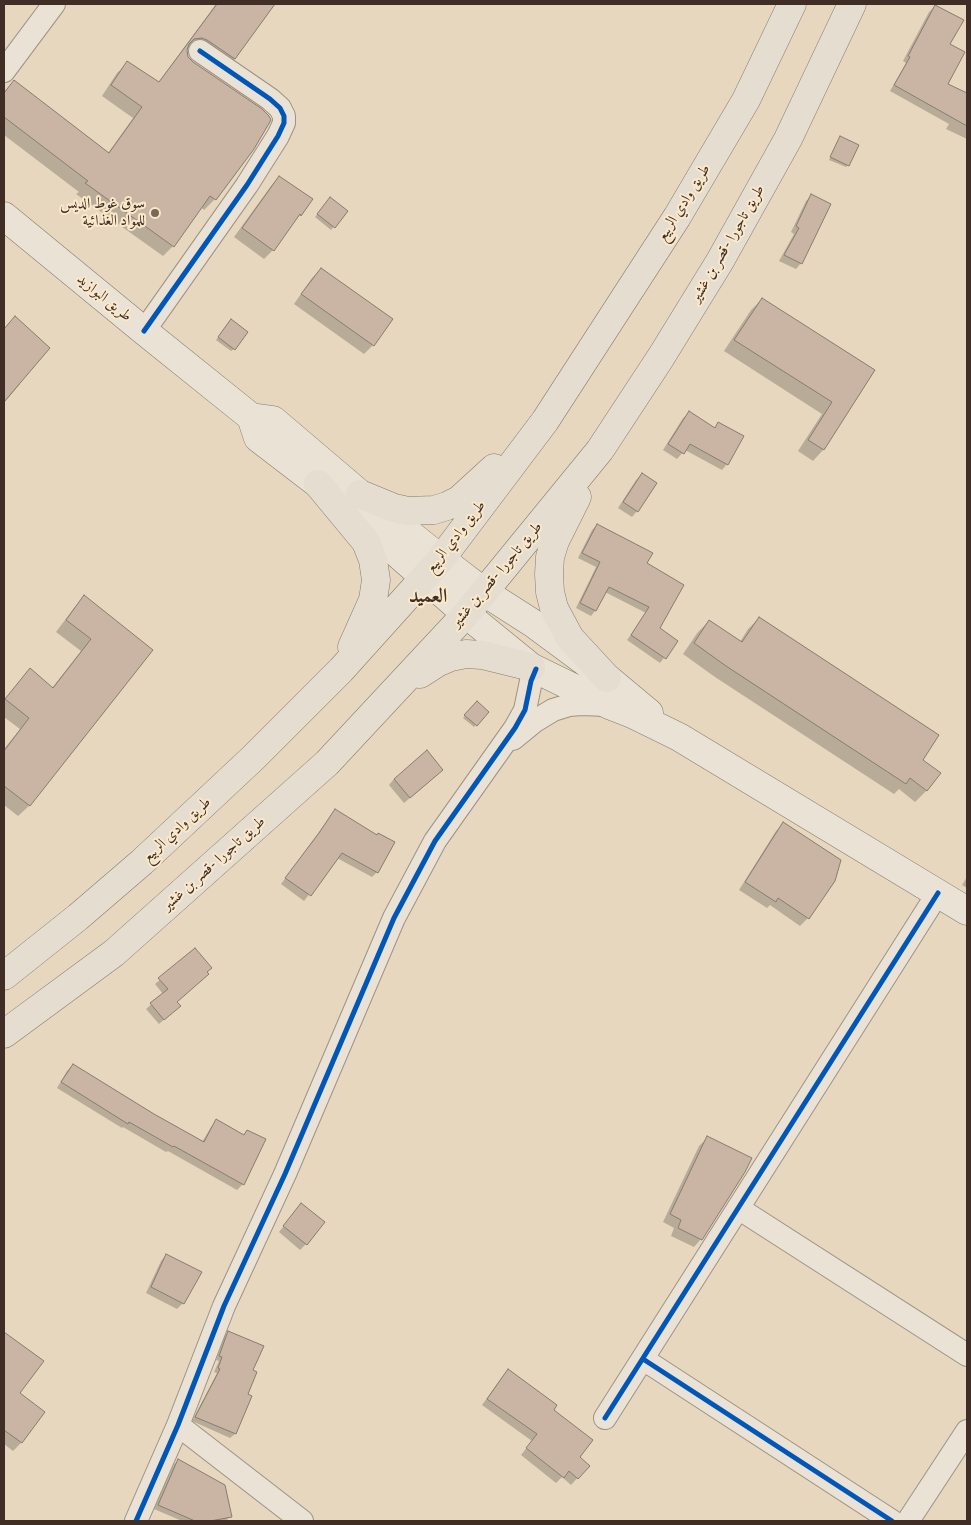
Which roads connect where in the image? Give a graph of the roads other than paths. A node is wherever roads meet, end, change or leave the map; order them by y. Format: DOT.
graph roads {
  1 [pos="54,4"];
  2 [pos="792,4"];
  3 [pos="852,4"];
  4 [pos="200,51"];
  5 [pos="4,70"];
  6 [pos="4,216"];
  7 [pos="144,331"];
  8 [pos="251,416"];
  9 [pos="545,421"];
  10 [pos="600,450"];
  11 [pos="318,484"];
  12 [pos="360,494"];
  13 [pos="433,568"];
  14 [pos="484,592"];
  15 [pos="466,614"];
  16 [pos="533,668"];
  17 [pos="341,670"];
  18 [pos="607,678"];
  19 [pos="394,691"];
  20 [pos="609,706"];
  21 [pos="679,738"];
  22 [pos="503,747"];
  23 [pos="938,892"];
  24 [pos="967,911"];
  25 [pos="4,976"];
  26 [pos="4,1034"];
  27 [pos="738,1208"];
  28 [pos="967,1355"];
  29 [pos="644,1359"];
  30 [pos="606,1418"];
  31 [pos="178,1425"];
  32 [pos="967,1430"];
  33 [pos="136,1521"];
  34 [pos="302,1521"];
  35 [pos="892,1521"];
  36 [pos="908,1521"];
  1 -- 5 [label="street"];
  2 -- 9 [label="highway, طريق وادي الربيع"];
  3 -- 10 [label="highway, طريق تاجورا -قصر بن غشير"];
  4 -- 7 [label="street"];
  6 -- 7 [label="main road, طريق البوازيد"];
  7 -- 8 [label="main road, طريق البوازيد"];
  8 -- 11 [label="main road"];
  8 -- 12 [label="main road"];
  9 -- 12 [label="highway"];
  9 -- 13 [label="highway, طريق وادي الربيع"];
  10 -- 14 [label="highway, طريق تاجورا -قصر بن غشير"];
  10 -- 18 [label="highway"];
  11 -- 13 [label="main road"];
  11 -- 17 [label="highway"];
  12 -- 13 [label="main road"];
  13 -- 14 [label="main road"];
  13 -- 15 [label="main road"];
  13 -- 17 [label="highway, طريق وادي الربيع"];
  14 -- 15 [label="highway, طريق تاجورا -قصر بن غشير"];
  14 -- 18 [label="main road"];
  15 -- 16 [label="main road"];
  15 -- 19 [label="highway, طريق تاجورا -قصر بن غشير"];
  16 -- 19 [label="highway"];
  16 -- 20 [label="main road"];
  16 -- 22 [label="street"];
  17 -- 25 [label="highway, طريق وادي الربيع"];
  18 -- 21 [label="main road"];
  19 -- 26 [label="highway, طريق تاجورا -قصر بن غشير"];
  20 -- 21 [label="main road"];
  20 -- 22 [label="street"];
  21 -- 23 [label="main road"];
  22 -- 31 [label="street"];
  23 -- 24 [label="main road"];
  23 -- 27 [label="street"];
  27 -- 28 [label="street"];
  27 -- 29 [label="street"];
  29 -- 30 [label="street"];
  29 -- 35 [label="street"];
  31 -- 33 [label="street"];
  31 -- 34 [label="street"];
  32 -- 36 [label="street"];
}
